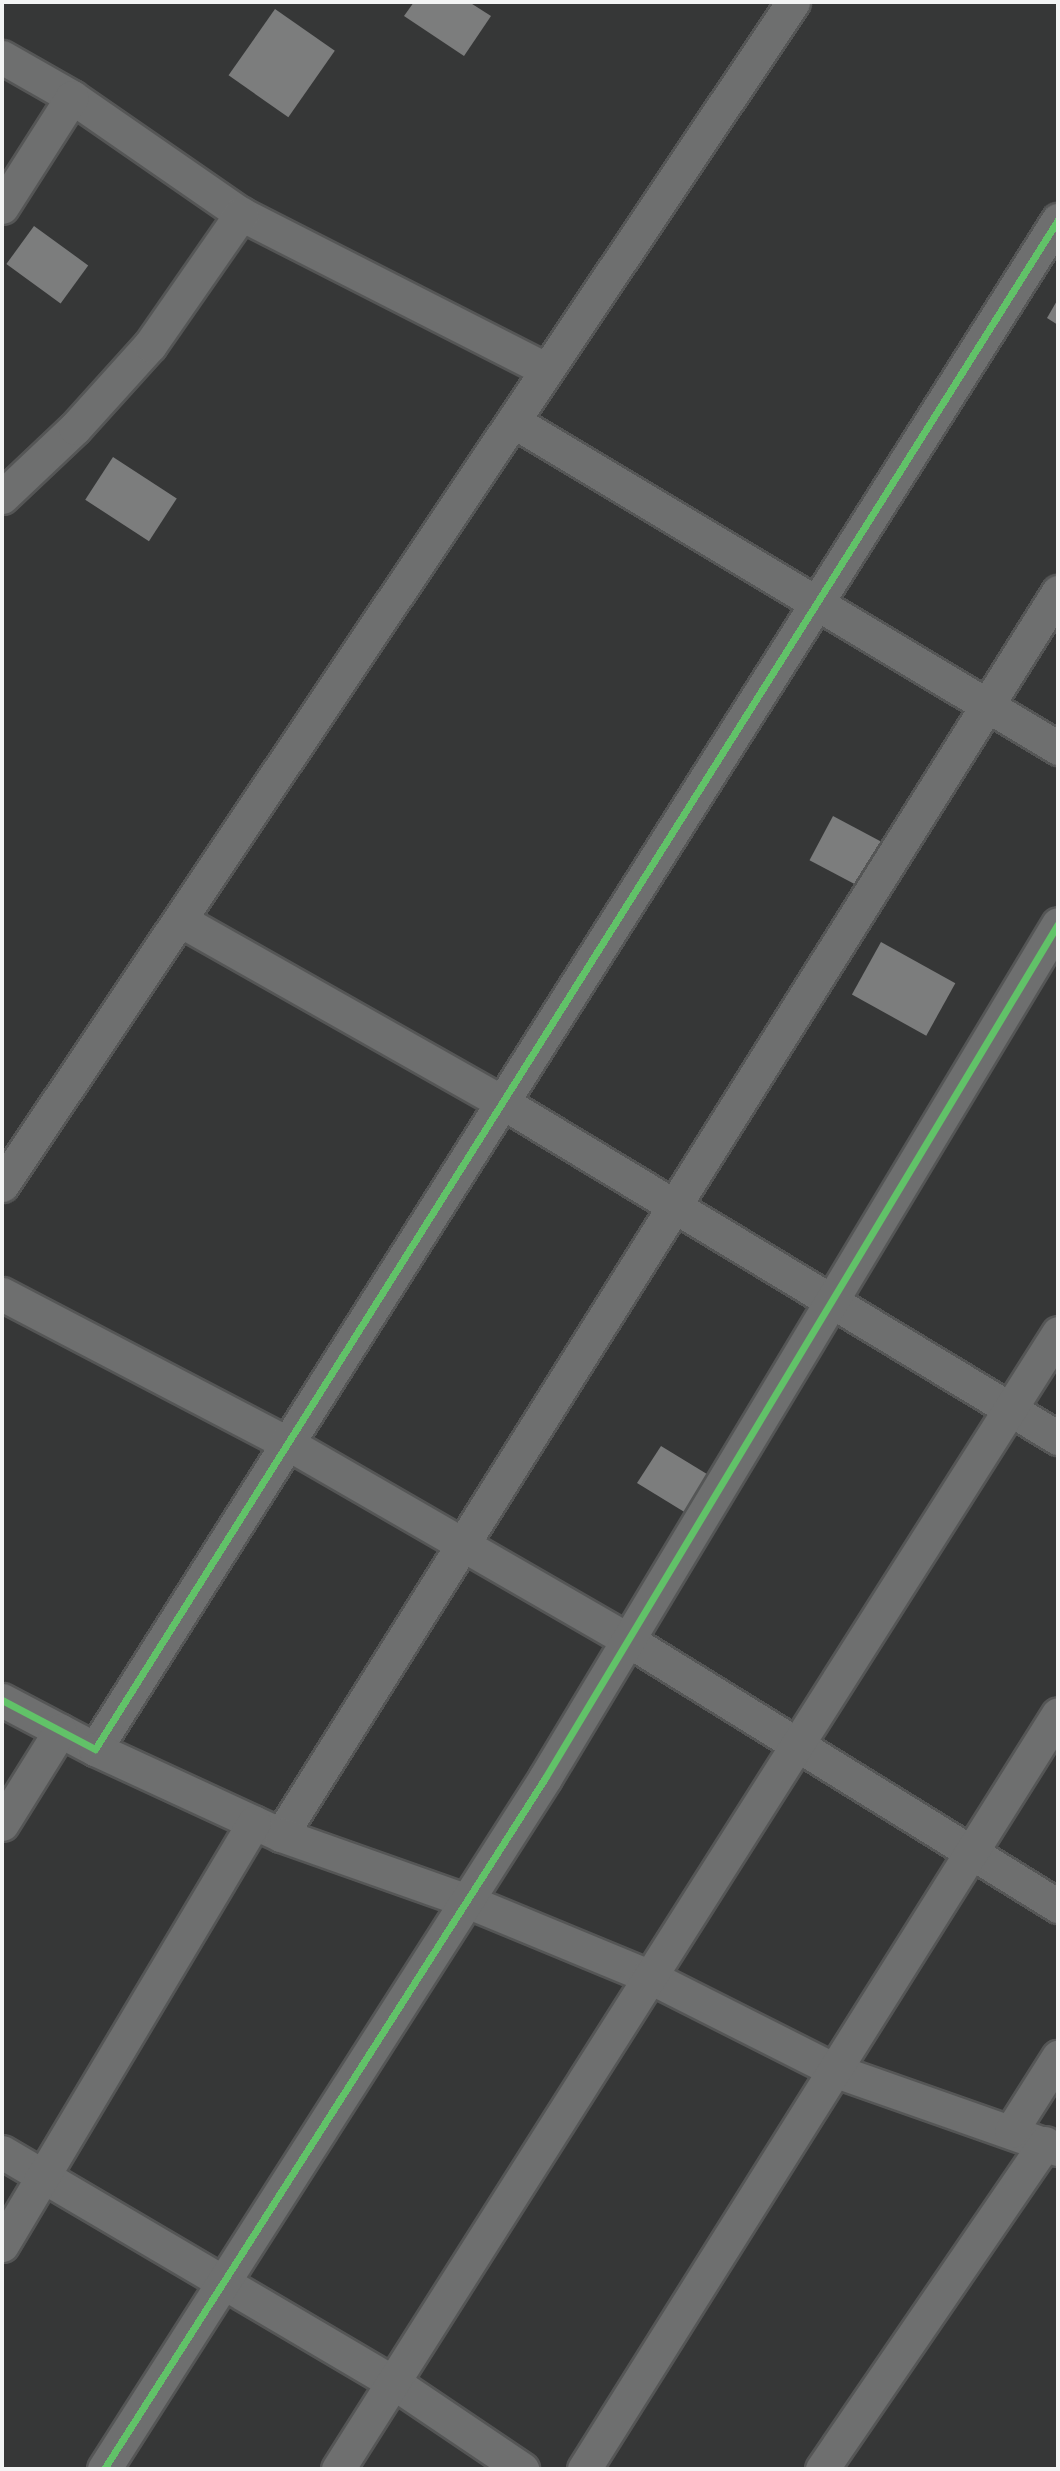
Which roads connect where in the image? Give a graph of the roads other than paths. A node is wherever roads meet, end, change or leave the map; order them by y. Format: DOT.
graph roads {
  1 [pos="793,2"];
  2 [pos="2,57"];
  3 [pos="72,97"];
  4 [pos="2,207"];
  5 [pos="241,214"];
  6 [pos="1058,220"];
  7 [pos="547,370"];
  8 [pos="513,421"];
  9 [pos="2,497"];
  10 [pos="1058,592"];
  11 [pos="816,603"];
  12 [pos="988,706"];
  13 [pos="1058,748"];
  14 [pos="180,920"];
  15 [pos="1058,924"];
  16 [pos="502,1102"];
  17 [pos="2,1185"];
  18 [pos="675,1205"];
  19 [pos="2,1294"];
  20 [pos="832,1301"];
  21 [pos="1058,1333"];
  22 [pos="1011,1409"];
  23 [pos="1058,1438"];
  24 [pos="287,1443"];
  25 [pos="461,1547"];
  26 [pos="628,1640"];
  27 [pos="2,1700"];
  28 [pos="1058,1714"];
  29 [pos="60,1731"];
  30 [pos="798,1744"];
  31 [pos="95,1749"];
  32 [pos="2,1824"];
  33 [pos="268,1828"];
  34 [pos="972,1853"];
  35 [pos="467,1901"];
  36 [pos="1058,1906"];
  37 [pos="648,1976"];
  38 [pos="1058,2057"];
  39 [pos="836,2071"];
  40 [pos="1010,2131"];
  41 [pos="1052,2146"];
  42 [pos="2,2152"];
  43 [pos="43,2176"];
  44 [pos="2,2245"];
  45 [pos="223,2282"];
  46 [pos="393,2382"];
  47 [pos="104,2469"];
  48 [pos="338,2469"];
  49 [pos="522,2469"];
  50 [pos="584,2469"];
  51 [pos="822,2469"];
  1 -- 7 [label="street"];
  2 -- 3 [label="street"];
  3 -- 4 [label="street"];
  3 -- 5 [label="street"];
  5 -- 7 [label="street"];
  5 -- 9 [label="street"];
  6 -- 11 [label="street"];
  7 -- 8 [label="street"];
  8 -- 11 [label="street"];
  8 -- 14 [label="street"];
  10 -- 12 [label="street"];
  11 -- 12 [label="street"];
  11 -- 16 [label="street"];
  12 -- 13 [label="street"];
  12 -- 18 [label="street"];
  14 -- 16 [label="street"];
  14 -- 17 [label="street"];
  15 -- 20 [label="street"];
  16 -- 18 [label="street"];
  16 -- 24 [label="street"];
  18 -- 20 [label="street"];
  18 -- 25 [label="street"];
  19 -- 24 [label="street"];
  20 -- 22 [label="street"];
  20 -- 26 [label="street"];
  21 -- 22 [label="street"];
  22 -- 23 [label="street"];
  22 -- 30 [label="street"];
  24 -- 25 [label="street"];
  24 -- 31 [label="street"];
  25 -- 26 [label="street"];
  25 -- 33 [label="street"];
  26 -- 30 [label="street"];
  26 -- 35 [label="street"];
  27 -- 29 [label="street"];
  28 -- 34 [label="street"];
  29 -- 31 [label="street"];
  29 -- 32 [label="street"];
  30 -- 34 [label="street"];
  30 -- 37 [label="street"];
  31 -- 33 [label="street"];
  33 -- 35 [label="street"];
  33 -- 43 [label="street"];
  34 -- 36 [label="street"];
  34 -- 39 [label="street"];
  35 -- 37 [label="street"];
  35 -- 45 [label="street"];
  37 -- 39 [label="street"];
  37 -- 46 [label="street"];
  38 -- 40 [label="street"];
  39 -- 40 [label="street"];
  39 -- 50 [label="street"];
  40 -- 41 [label="street"];
  41 -- 51 [label="street"];
  42 -- 43 [label="street"];
  43 -- 44 [label="street"];
  43 -- 45 [label="street"];
  45 -- 46 [label="street"];
  45 -- 47 [label="street"];
  46 -- 48 [label="street"];
  46 -- 49 [label="street"];
}
